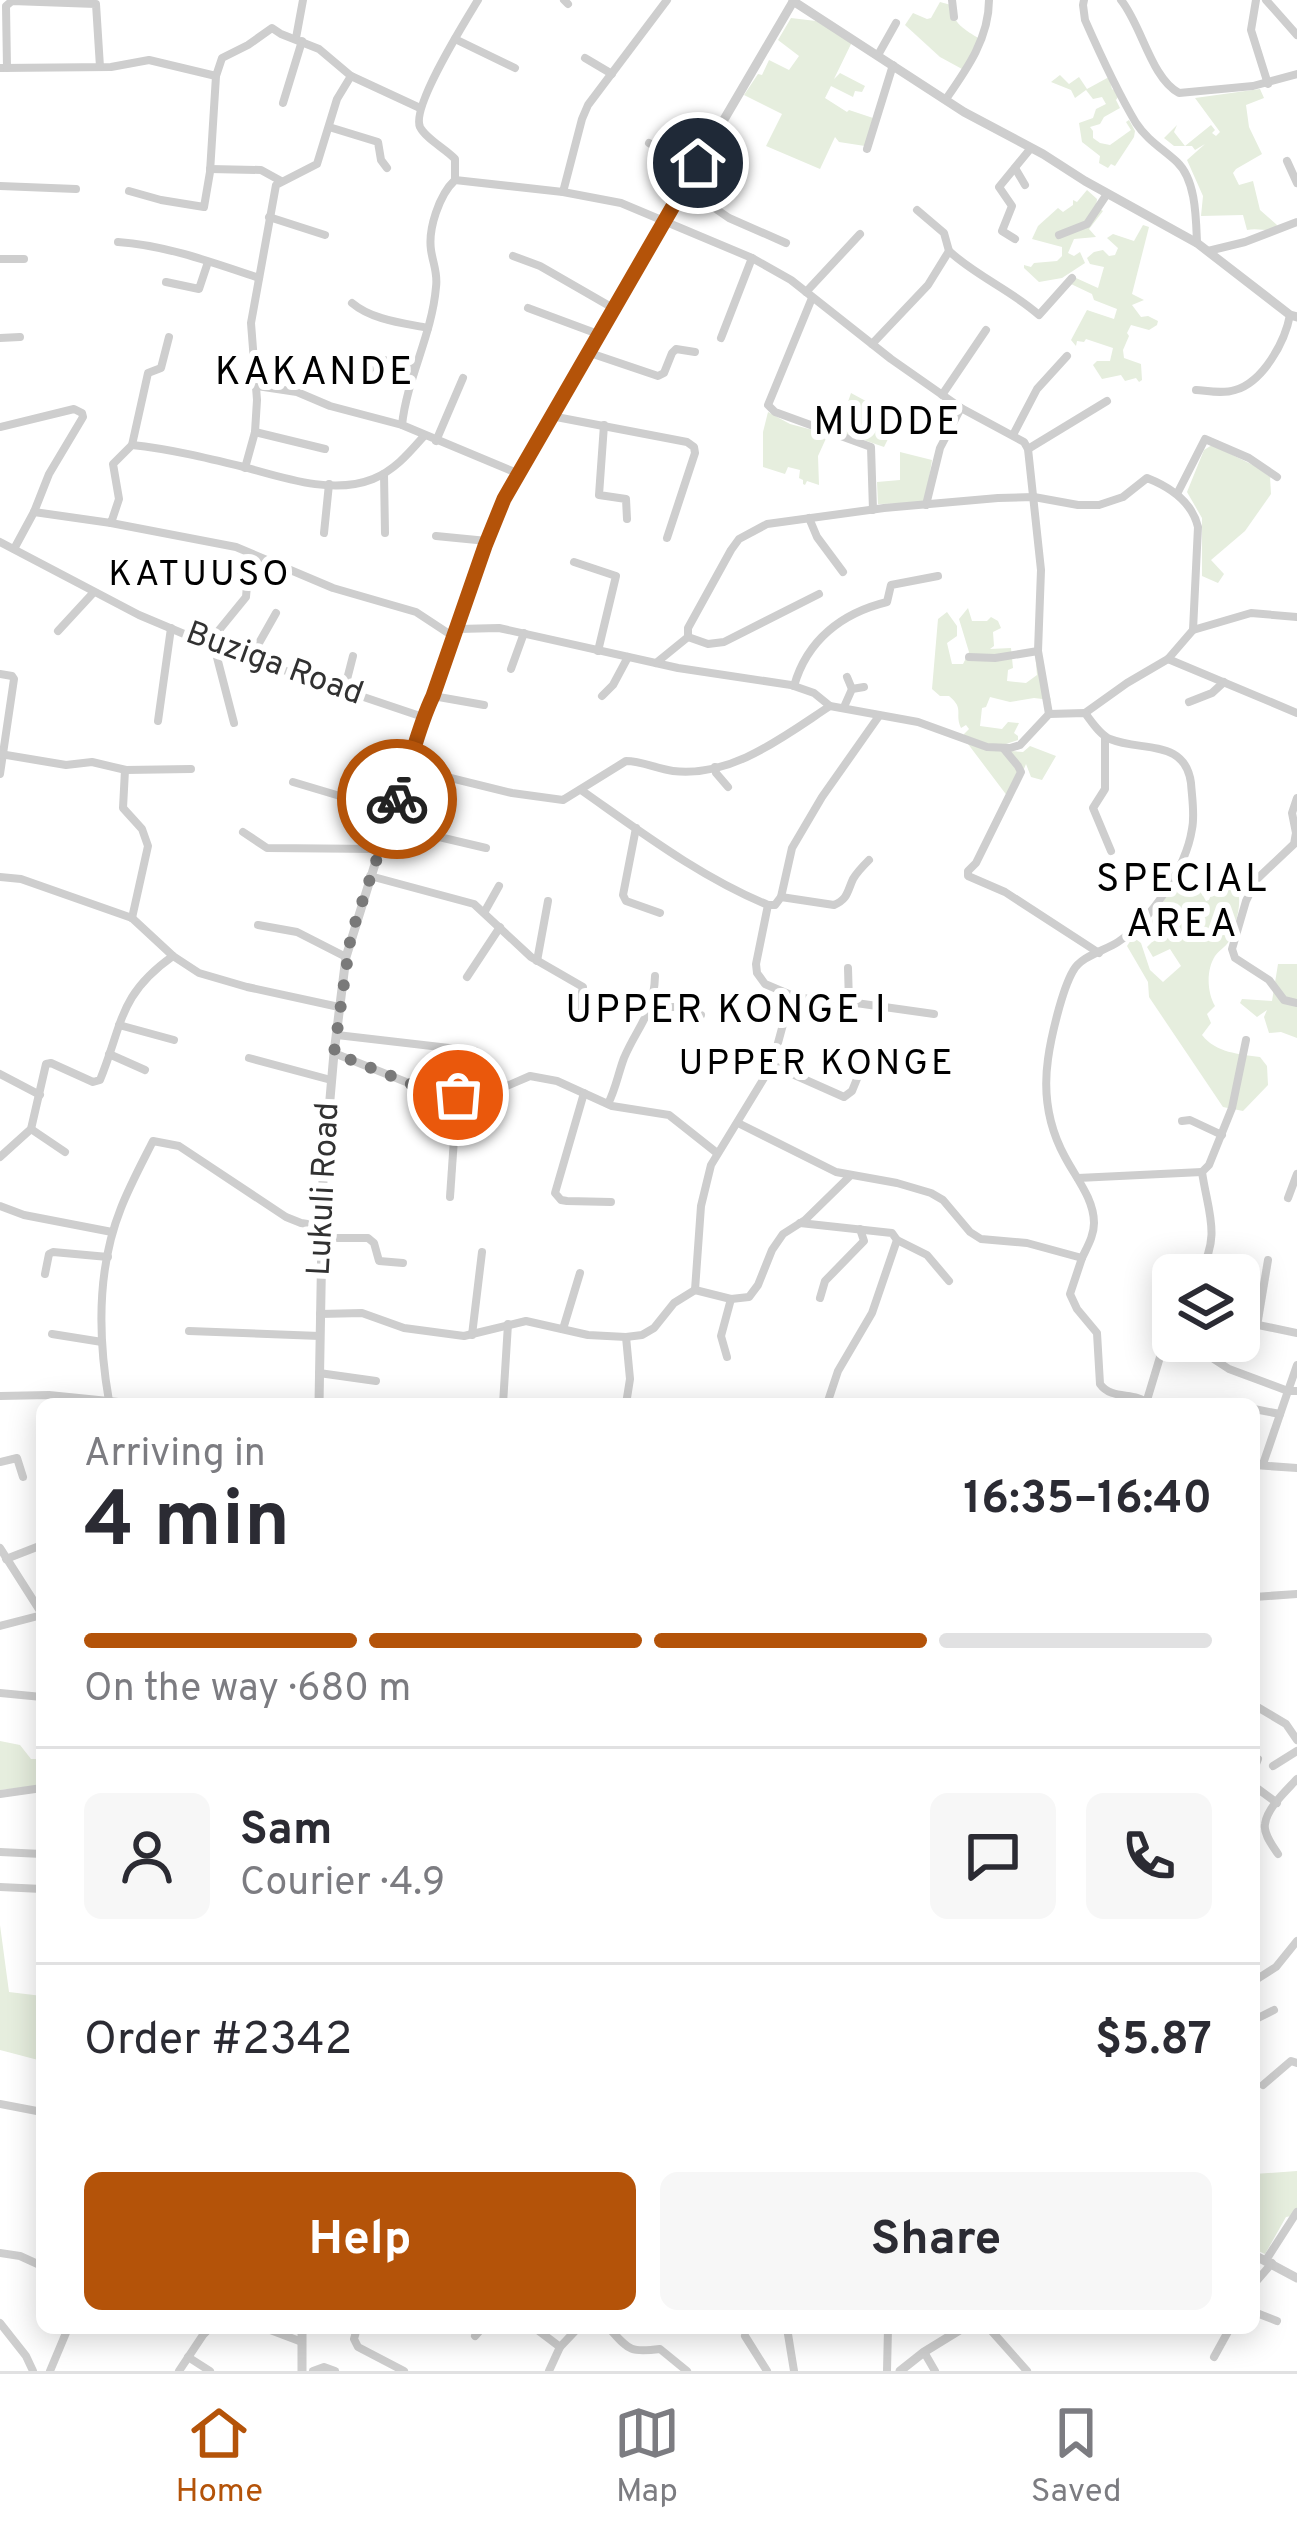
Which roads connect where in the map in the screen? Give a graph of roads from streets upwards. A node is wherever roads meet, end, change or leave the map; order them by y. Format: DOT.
graph roads {
  1 [pos="303,0"];
  2 [pos="667,0"];
  3 [pos="793,0"];
  4 [pos="952,0"];
  5 [pos="989,0"];
  6 [pos="1084,0"];
  7 [pos="1120,0"];
  8 [pos="1256,0"];
  9 [pos="1266,0"];
  10 [pos="473,2"];
  11 [pos="954,16"];
  12 [pos="896,23"];
  13 [pos="1297,35"];
  14 [pos="455,39"];
  15 [pos="299,40"];
  16 [pos="878,55"];
  17 [pos="585,58"];
  18 [pos="893,65"];
  19 [pos="100,67"];
  20 [pos="3,68"];
  21 [pos="515,68"];
  22 [pos="612,74"];
  23 [pos="1297,74"];
  24 [pos="216,76"];
  25 [pos="351,76"];
  26 [pos="1268,84"];
  27 [pos="946,99"];
  28 [pos="283,103"];
  29 [pos="420,108"];
  30 [pos="329,127"];
  31 [pos="649,143"];
  32 [pos="867,148"];
  33 [pos="1031,148"];
  34 [pos="1287,161"];
  35 [pos="387,168"];
  36 [pos="1015,168"];
  37 [pos="210,170"];
  38 [pos="694,170"];
  39 [pos="455,180"];
  40 [pos="281,181"];
  41 [pos="1297,183"];
  42 [pos="1025,185"];
  43 [pos="0,186"];
  44 [pos="684,187"];
  45 [pos="76,189"];
  46 [pos="129,191"];
  47 [pos="563,192"];
  48 [pos="1107,194"];
  49 [pos="917,210"];
  50 [pos="269,217"];
  51 [pos="665,220"];
  52 [pos="1297,222"];
  53 [pos="860,234"];
  54 [pos="325,235"];
  55 [pos="1059,235"];
  56 [pos="1015,239"];
  57 [pos="118,242"];
  58 [pos="1197,243"];
  59 [pos="786,244"];
  60 [pos="949,250"];
  61 [pos="1208,251"];
  62 [pos="513,256"];
  63 [pos="752,258"];
  64 [pos="0,259"];
  65 [pos="24,259"];
  66 [pos="208,262"];
  67 [pos="259,278"];
  68 [pos="1072,278"];
  69 [pos="166,282"];
  70 [pos="809,295"];
  71 [pos="352,303"];
  72 [pos="528,308"];
  73 [pos="613,308"];
  74 [pos="1293,316"];
  75 [pos="428,328"];
  76 [pos="986,330"];
  77 [pos="598,334"];
  78 [pos="20,337"];
  79 [pos="169,337"];
  80 [pos="0,338"];
  81 [pos="722,338"];
  82 [pos="872,344"];
  83 [pos="587,352"];
  84 [pos="694,352"];
  85 [pos="1067,356"];
  86 [pos="414,368"];
  87 [pos="364,377"];
  88 [pos="463,378"];
  89 [pos="257,386"];
  90 [pos="1196,390"];
  91 [pos="942,395"];
  92 [pos="1107,401"];
  93 [pos="961,408"];
  94 [pos="551,416"];
  95 [pos="402,425"];
  96 [pos="604,425"];
  97 [pos="0,428"];
  98 [pos="255,432"];
  99 [pos="1013,435"];
  100 [pos="424,436"];
  101 [pos="436,441"];
  102 [pos="132,445"];
  103 [pos="325,449"];
  104 [pos="1028,449"];
  105 [pos="245,468"];
  106 [pos="384,473"];
  107 [pos="517,473"];
  108 [pos="1277,477"];
  109 [pos="329,484"];
  110 [pos="1177,494"];
  111 [pos="1034,496"];
  112 [pos="926,505"];
  113 [pos="873,510"];
  114 [pos="34,512"];
  115 [pos="809,518"];
  116 [pos="627,519"];
  117 [pos="111,523"];
  118 [pos="385,532"];
  119 [pos="324,533"];
  120 [pos="436,536"];
  121 [pos="667,538"];
  122 [pos="487,541"];
  123 [pos="0,542"];
  124 [pos="14,549"];
  125 [pos="245,562"];
  126 [pos="574,562"];
  127 [pos="843,572"];
  128 [pos="938,576"];
  129 [pos="94,592"];
  130 [pos="819,594"];
  131 [pos="276,614"];
  132 [pos="1297,616"];
  133 [pos="171,628"];
  134 [pos="1193,630"];
  135 [pos="58,631"];
  136 [pos="456,633"];
  137 [pos="524,633"];
  138 [pos="688,637"];
  139 [pos="215,647"];
  140 [pos="598,651"];
  141 [pos="1038,651"];
  142 [pos="353,656"];
  143 [pos="628,657"];
  144 [pos="969,657"];
  145 [pos="250,659"];
  146 [pos="1168,659"];
  147 [pos="656,663"];
  148 [pos="511,669"];
  149 [pos="0,674"];
  150 [pos="847,677"];
  151 [pos="1224,682"];
  152 [pos="794,686"];
  153 [pos="864,687"];
  154 [pos="852,689"];
  155 [pos="344,691"];
  156 [pos="433,696"];
  157 [pos="602,696"];
  158 [pos="1190,702"];
  159 [pos="484,705"];
  160 [pos="830,706"];
  161 [pos="844,707"];
  162 [pos="1085,713"];
  163 [pos="1297,713"];
  164 [pos="1048,714"];
  165 [pos="879,716"];
  166 [pos="423,717"];
  167 [pos="158,722"];
  168 [pos="234,723"];
  169 [pos="1106,737"];
  170 [pos="1003,748"];
  171 [pos="1,754"];
  172 [pos="715,767"];
  173 [pos="410,768"];
  174 [pos="190,769"];
  175 [pos="125,770"];
  176 [pos="0,774"];
  177 [pos="293,782"];
  178 [pos="728,787"];
  179 [pos="581,790"];
  180 [pos="1297,798"];
  181 [pos="396,802"];
  182 [pos="390,816"];
  183 [pos="636,828"];
  184 [pos="243,832"];
  185 [pos="1296,834"];
  186 [pos="485,848"];
  187 [pos="379,849"];
  188 [pos="1111,851"];
  189 [pos="869,860"];
  190 [pos="370,876"];
  191 [pos="0,877"];
  192 [pos="499,886"];
  193 [pos="781,897"];
  194 [pos="548,901"];
  195 [pos="768,905"];
  196 [pos="485,911"];
  197 [pos="660,913"];
  198 [pos="132,918"];
  199 [pos="258,925"];
  200 [pos="500,927"];
  201 [pos="1099,952"];
  202 [pos="173,956"];
  203 [pos="346,957"];
  204 [pos="537,961"];
  205 [pos="853,969"];
  206 [pos="656,976"];
  207 [pos="467,977"];
  208 [pos="791,994"];
  209 [pos="849,1003"];
  210 [pos="1297,1003"];
  211 [pos="579,1006"];
  212 [pos="339,1007"];
  213 [pos="650,1007"];
  214 [pos="934,1014"];
  215 [pos="701,1015"];
  216 [pos="119,1024"];
  217 [pos="337,1035"];
  218 [pos="174,1040"];
  219 [pos="1246,1040"];
  220 [pos="476,1051"];
  221 [pos="334,1053"];
  222 [pos="110,1054"];
  223 [pos="249,1058"];
  224 [pos="772,1065"];
  225 [pos="861,1069"];
  226 [pos="146,1070"];
  227 [pos="0,1074"];
  228 [pos="331,1080"];
  229 [pos="584,1093"];
  230 [pos="40,1094"];
  231 [pos="458,1095"];
  232 [pos="608,1104"];
  233 [pos="1181,1121"];
  234 [pos="737,1123"];
  235 [pos="31,1129"];
  236 [pos="1222,1135"];
  237 [pos="65,1152"];
  238 [pos="717,1153"];
  239 [pos="0,1157"];
  240 [pos="1202,1172"];
  241 [pos="1297,1174"];
  242 [pos="850,1176"];
  243 [pos="1077,1178"];
  244 [pos="450,1197"];
  245 [pos="1288,1198"];
  246 [pos="611,1202"];
  247 [pos="0,1206"];
  248 [pos="800,1223"];
  249 [pos="860,1228"];
  250 [pos="112,1232"];
  251 [pos="320,1232"];
  252 [pos="897,1240"];
  253 [pos="482,1252"];
  254 [pos="1210,1254"];
  255 [pos="108,1257"];
  256 [pos="1082,1258"];
  257 [pos="1268,1260"];
  258 [pos="403,1263"];
  259 [pos="580,1273"];
  260 [pos="45,1274"];
  261 [pos="950,1281"];
  262 [pos="695,1290"];
  263 [pos="820,1298"];
  264 [pos="731,1299"];
  265 [pos="1260,1307"];
  266 [pos="320,1314"];
  267 [pos="508,1324"];
  268 [pos="1260,1326"];
  269 [pos="563,1329"];
  270 [pos="189,1330"];
  271 [pos="1297,1333"];
  272 [pos="52,1334"];
  273 [pos="472,1335"];
  274 [pos="320,1336"];
  275 [pos="626,1337"];
  276 [pos="102,1342"];
  277 [pos="728,1357"];
  278 [pos="1159,1362"];
  279 [pos="1218,1362"];
  280 [pos="1297,1365"];
  281 [pos="320,1373"];
  282 [pos="376,1381"];
  283 [pos="1293,1391"];
  284 [pos="0,1396"];
  285 [pos="79,1398"];
  286 [pos="109,1398"];
  287 [pos="319,1398"];
  288 [pos="503,1398"];
  289 [pos="627,1398"];
  290 [pos="829,1398"];
  291 [pos="1128,1398"];
  292 [pos="1148,1398"];
  293 [pos="1260,1410"];
  294 [pos="1280,1414"];
  295 [pos="1260,1459"];
  296 [pos="0,1462"];
  297 [pos="1260,1464"];
  298 [pos="1297,1468"];
  299 [pos="23,1477"];
  300 [pos="36,1547"];
  301 [pos="0,1548"];
  302 [pos="6,1558"];
  303 [pos="1297,1594"];
  304 [pos="1260,1597"];
  305 [pos="36,1605"];
  306 [pos="36,1616"];
  307 [pos="0,1626"];
  308 [pos="0,1693"];
  309 [pos="36,1696"];
  310 [pos="1260,1708"];
  311 [pos="1297,1740"];
  312 [pos="1297,1751"];
  313 [pos="1273,1766"];
  314 [pos="1297,1780"];
  315 [pos="36,1789"];
  316 [pos="1260,1791"];
  317 [pos="0,1794"];
  318 [pos="1276,1803"];
  319 [pos="0,1852"];
  320 [pos="1277,1854"];
  321 [pos="36,1855"];
  322 [pos="0,1887"];
  323 [pos="36,1889"];
  324 [pos="1297,1941"];
  325 [pos="1294,1955"];
  326 [pos="1260,1977"];
  327 [pos="1274,2010"];
  328 [pos="1260,2017"];
  329 [pos="1297,2062"];
  330 [pos="1263,2085"];
  331 [pos="0,2104"];
  332 [pos="36,2111"];
  333 [pos="1296,2215"];
  334 [pos="0,2253"];
  335 [pos="1260,2258"];
  336 [pos="1269,2262"];
  337 [pos="36,2263"];
  338 [pos="1260,2275"];
  339 [pos="1297,2278"];
  340 [pos="1260,2314"];
  341 [pos="1277,2321"];
  342 [pos="0,2323"];
  343 [pos="65,2334"];
  344 [pos="205,2334"];
  345 [pos="281,2334"];
  346 [pos="302,2334"];
  347 [pos="356,2334"];
  348 [pos="543,2334"];
  349 [pos="572,2334"];
  350 [pos="614,2334"];
  351 [pos="789,2334"];
  352 [pos="888,2334"];
  353 [pos="953,2334"];
  354 [pos="994,2334"];
  355 [pos="1227,2334"];
  356 [pos="745,2336"];
  357 [pos="302,2342"];
  358 [pos="560,2347"];
  359 [pos="924,2352"];
  360 [pos="188,2357"];
  361 [pos="1214,2357"];
  362 [pos="32,2371"];
  363 [pos="50,2371"];
  364 [pos="179,2371"];
  365 [pos="210,2371"];
  366 [pos="302,2371"];
  367 [pos="313,2371"];
  368 [pos="334,2371"];
  369 [pos="404,2371"];
  370 [pos="549,2371"];
  371 [pos="687,2371"];
  372 [pos="767,2371"];
  373 [pos="794,2371"];
  374 [pos="887,2371"];
  375 [pos="900,2371"];
  376 [pos="935,2371"];
  377 [pos="1027,2371"];
  1 -- 15 [label="street"];
  2 -- 22 [label="street"];
  3 -- 16 [label="street"];
  3 -- 38 [label="street, Lukuli Road"];
  4 -- 11 [label="street"];
  5 -- 27 [label="street"];
  6 -- 58 [label="street"];
  7 -- 26 [label="street"];
  8 -- 26 [label="street"];
  9 -- 13 [label="street"];
  10 -- 14 [label="street"];
  12 -- 16 [label="street"];
  14 -- 21 [label="street"];
  14 -- 29 [label="street"];
  15 -- 24 [label="street"];
  15 -- 25 [label="street"];
  15 -- 28 [label="street"];
  16 -- 18 [label="street"];
  17 -- 22 [label="street"];
  18 -- 27 [label="street"];
  18 -- 32 [label="street"];
  19 -- 20 [label="street"];
  19 -- 20 [label="street"];
  19 -- 24 [label="street"];
  22 -- 47 [label="street"];
  23 -- 26 [label="street"];
  24 -- 37 [label="street"];
  25 -- 29 [label="street"];
  25 -- 30 [label="street"];
  27 -- 33 [label="street"];
  29 -- 39 [label="street"];
  30 -- 35 [label="street"];
  30 -- 40 [label="street"];
  31 -- 38 [label="street"];
  33 -- 36 [label="street"];
  33 -- 48 [label="street"];
  34 -- 41 [label="street"];
  36 -- 42 [label="street"];
  36 -- 56 [label="street"];
  37 -- 40 [label="street"];
  37 -- 46 [label="street"];
  38 -- 44 [label="street, Lukuli Road"];
  39 -- 47 [label="street"];
  39 -- 75 [label="street"];
  40 -- 50 [label="street"];
  43 -- 45 [label="street"];
  44 -- 51 [label="street, Lukuli Road"];
  44 -- 59 [label="street"];
  47 -- 51 [label="street"];
  48 -- 55 [label="street"];
  48 -- 58 [label="street"];
  49 -- 60 [label="street"];
  50 -- 54 [label="street"];
  50 -- 67 [label="street"];
  51 -- 63 [label="street"];
  51 -- 73 [label="street, Lukuli Road"];
  52 -- 61 [label="street"];
  53 -- 70 [label="street"];
  57 -- 66 [label="street"];
  58 -- 61 [label="street"];
  60 -- 68 [label="street"];
  60 -- 82 [label="street"];
  61 -- 74 [label="street"];
  62 -- 73 [label="street"];
  63 -- 70 [label="street"];
  63 -- 81 [label="street"];
  64 -- 65 [label="street"];
  66 -- 67 [label="street"];
  66 -- 69 [label="street"];
  67 -- 89 [label="street"];
  70 -- 82 [label="street"];
  70 -- 113 [label="street"];
  71 -- 75 [label="street"];
  72 -- 77 [label="street"];
  73 -- 77 [label="street, Lukuli Road"];
  74 -- 90 [label="street"];
  75 -- 86 [label="street"];
  76 -- 91 [label="street"];
  77 -- 83 [label="street, Lukuli Road"];
  78 -- 80 [label="street"];
  79 -- 102 [label="street"];
  82 -- 91 [label="street"];
  83 -- 84 [label="street"];
  83 -- 94 [label="street, Lukuli Road"];
  85 -- 99 [label="street"];
  86 -- 87 [label="street"];
  86 -- 95 [label="street"];
  88 -- 101 [label="street"];
  89 -- 95 [label="street"];
  89 -- 98 [label="street"];
  91 -- 93 [label="street"];
  92 -- 104 [label="street"];
  93 -- 99 [label="street"];
  93 -- 112 [label="street"];
  94 -- 96 [label="street"];
  94 -- 107 [label="street, Lukuli Road"];
  95 -- 100 [label="street"];
  96 -- 116 [label="street"];
  96 -- 121 [label="street"];
  97 -- 114 [label="street"];
  98 -- 103 [label="street"];
  98 -- 105 [label="street"];
  99 -- 104 [label="street"];
  100 -- 101 [label="street"];
  100 -- 106 [label="street"];
  101 -- 107 [label="street"];
  102 -- 105 [label="street"];
  102 -- 117 [label="street"];
  104 -- 111 [label="street"];
  105 -- 109 [label="street"];
  106 -- 109 [label="street"];
  106 -- 118 [label="street"];
  107 -- 122 [label="street, Lukuli Road"];
  108 -- 110 [label="street"];
  109 -- 119 [label="street"];
  110 -- 111 [label="street"];
  110 -- 134 [label="street"];
  111 -- 112 [label="street"];
  111 -- 141 [label="street"];
  112 -- 113 [label="street"];
  113 -- 115 [label="street"];
  114 -- 117 [label="street"];
  114 -- 124 [label="street"];
  115 -- 127 [label="street"];
  115 -- 138 [label="street"];
  117 -- 136 [label="street"];
  120 -- 122 [label="street"];
  122 -- 136 [label="street, Lukuli Road"];
  123 -- 124 [label="street, Buziga Road"];
  124 -- 129 [label="street, Buziga Road"];
  125 -- 139 [label="street"];
  126 -- 140 [label="street"];
  128 -- 152 [label="street"];
  129 -- 133 [label="street, Buziga Road"];
  129 -- 135 [label="street"];
  130 -- 138 [label="street"];
  131 -- 145 [label="street"];
  132 -- 134 [label="street"];
  133 -- 139 [label="street, Buziga Road"];
  133 -- 167 [label="street"];
  134 -- 146 [label="street"];
  136 -- 137 [label="street"];
  136 -- 156 [label="street, Lukuli Road"];
  137 -- 140 [label="street"];
  137 -- 148 [label="street"];
  138 -- 147 [label="street"];
  139 -- 145 [label="street, Buziga Road"];
  139 -- 168 [label="street"];
  140 -- 143 [label="street"];
  141 -- 144 [label="street"];
  141 -- 164 [label="street"];
  142 -- 155 [label="street"];
  143 -- 147 [label="street"];
  143 -- 157 [label="street"];
  145 -- 155 [label="street, Buziga Road"];
  146 -- 151 [label="street"];
  146 -- 162 [label="street"];
  147 -- 152 [label="street"];
  149 -- 171 [label="street"];
  150 -- 154 [label="street"];
  151 -- 158 [label="street"];
  151 -- 163 [label="street"];
  152 -- 160 [label="street"];
  153 -- 154 [label="street"];
  154 -- 161 [label="street"];
  155 -- 166 [label="street, Buziga Road"];
  156 -- 159 [label="street"];
  156 -- 166 [label="street, Lukuli Road"];
  160 -- 161 [label="street"];
  160 -- 172 [label="street"];
  161 -- 165 [label="street"];
  162 -- 164 [label="street"];
  162 -- 169 [label="street"];
  164 -- 170 [label="street"];
  165 -- 170 [label="street"];
  165 -- 193 [label="street"];
  166 -- 173 [label="street, Lukuli Road"];
  169 -- 188 [label="street"];
  169 -- 201 [label="street"];
  170 -- 201 [label="street"];
  171 -- 175 [label="street"];
  171 -- 176 [label="street"];
  172 -- 178 [label="street"];
  172 -- 179 [label="street"];
  173 -- 179 [label="street"];
  173 -- 181 [label="street, Lukuli Road"];
  174 -- 175 [label="street"];
  175 -- 198 [label="street"];
  177 -- 181 [label="street"];
  179 -- 183 [label="street"];
  180 -- 185 [label="street"];
  181 -- 182 [label="street, Lukuli Road"];
  182 -- 186 [label="street"];
  182 -- 187 [label="street, Lukuli Road"];
  183 -- 195 [label="street"];
  183 -- 197 [label="street"];
  184 -- 187 [label="street"];
  185 -- 210 [label="street"];
  187 -- 190 [label="street, Lukuli Road"];
  189 -- 193 [label="street"];
  190 -- 196 [label="street"];
  190 -- 203 [label="street, Lukuli Road"];
  191 -- 198 [label="street"];
  192 -- 196 [label="street"];
  193 -- 195 [label="street"];
  194 -- 204 [label="street"];
  195 -- 208 [label="street"];
  196 -- 200 [label="street"];
  198 -- 202 [label="street"];
  199 -- 203 [label="street"];
  200 -- 204 [label="street"];
  200 -- 207 [label="street"];
  201 -- 243 [label="street"];
  202 -- 212 [label="street"];
  202 -- 216 [label="street"];
  203 -- 212 [label="street, Lukuli Road"];
  204 -- 211 [label="street"];
  205 -- 209 [label="street"];
  206 -- 213 [label="street"];
  208 -- 209 [label="street"];
  208 -- 224 [label="street"];
  209 -- 214 [label="street"];
  212 -- 217 [label="street, Lukuli Road"];
  213 -- 215 [label="street"];
  213 -- 232 [label="street"];
  216 -- 218 [label="street"];
  216 -- 222 [label="street"];
  217 -- 220 [label="street"];
  217 -- 221 [label="street, Lukuli Road"];
  219 -- 236 [label="street"];
  221 -- 228 [label="street, Lukuli Road"];
  221 -- 231 [label="street"];
  222 -- 226 [label="street"];
  222 -- 230 [label="street"];
  223 -- 228 [label="street"];
  224 -- 225 [label="street"];
  224 -- 234 [label="street"];
  227 -- 230 [label="street"];
  228 -- 251 [label="street, Lukuli Road"];
  229 -- 231 [label="street"];
  229 -- 232 [label="street"];
  229 -- 246 [label="street"];
  230 -- 235 [label="street"];
  231 -- 244 [label="street"];
  232 -- 238 [label="street"];
  233 -- 236 [label="street"];
  234 -- 238 [label="street"];
  234 -- 242 [label="street"];
  235 -- 237 [label="street"];
  235 -- 239 [label="street"];
  236 -- 240 [label="street"];
  238 -- 262 [label="street"];
  240 -- 243 [label="street"];
  240 -- 254 [label="street"];
  241 -- 245 [label="street"];
  242 -- 248 [label="street"];
  242 -- 256 [label="street"];
  243 -- 256 [label="street"];
  247 -- 250 [label="street"];
  248 -- 249 [label="street"];
  248 -- 264 [label="street"];
  249 -- 252 [label="street"];
  249 -- 263 [label="street"];
  250 -- 251 [label="street"];
  250 -- 255 [label="street"];
  251 -- 258 [label="street"];
  251 -- 266 [label="street, Lukuli Road"];
  252 -- 261 [label="street"];
  252 -- 290 [label="street"];
  253 -- 273 [label="street"];
  255 -- 260 [label="street"];
  255 -- 276 [label="street"];
  256 -- 291 [label="street"];
  257 -- 265 [label="street"];
  259 -- 269 [label="street"];
  262 -- 264 [label="street"];
  262 -- 275 [label="street"];
  264 -- 277 [label="street"];
  266 -- 273 [label="street"];
  266 -- 274 [label="street, Lukuli Road"];
  267 -- 269 [label="street"];
  267 -- 273 [label="street"];
  267 -- 288 [label="street"];
  268 -- 271 [label="street"];
  269 -- 275 [label="street"];
  270 -- 274 [label="street"];
  272 -- 276 [label="street"];
  274 -- 281 [label="street, Lukuli Road"];
  275 -- 289 [label="street"];
  276 -- 286 [label="street"];
  278 -- 292 [label="street"];
  279 -- 283 [label="street"];
  280 -- 283 [label="street"];
  281 -- 282 [label="street"];
  281 -- 287 [label="street, Lukuli Road"];
  283 -- 294 [label="street"];
  284 -- 285 [label="street"];
  293 -- 294 [label="street"];
  294 -- 295 [label="street"];
  296 -- 299 [label="street"];
  297 -- 298 [label="street"];
  300 -- 302 [label="street"];
  301 -- 302 [label="street"];
  302 -- 305 [label="street"];
  303 -- 304 [label="street"];
  306 -- 307 [label="street"];
  308 -- 309 [label="street"];
  310 -- 311 [label="street"];
  312 -- 313 [label="street"];
  314 -- 318 [label="street"];
  315 -- 317 [label="street"];
  316 -- 318 [label="street"];
  318 -- 320 [label="street"];
  319 -- 321 [label="street"];
  322 -- 323 [label="street"];
  324 -- 325 [label="street"];
  325 -- 326 [label="street"];
  327 -- 328 [label="street"];
  329 -- 330 [label="street"];
  331 -- 332 [label="street"];
  333 -- 336 [label="street"];
  334 -- 337 [label="street"];
  335 -- 336 [label="street"];
  336 -- 338 [label="street"];
  336 -- 339 [label="street"];
  340 -- 341 [label="street"];
  342 -- 362 [label="street"];
  343 -- 363 [label="street"];
  344 -- 360 [label="street"];
  345 -- 357 [label="street"];
  346 -- 357 [label="street"];
  347 -- 369 [label="street"];
  348 -- 358 [label="street"];
  349 -- 358 [label="street"];
  350 -- 371 [label="street"];
  351 -- 373 [label="street"];
  352 -- 374 [label="street"];
  353 -- 359 [label="street"];
  354 -- 377 [label="street"];
  355 -- 361 [label="street"];
  356 -- 372 [label="street"];
  357 -- 366 [label="street"];
  358 -- 370 [label="street"];
  359 -- 375 [label="street"];
  359 -- 376 [label="street"];
  360 -- 364 [label="street"];
  360 -- 365 [label="street"];
  367 -- 368 [label="street"];
}
